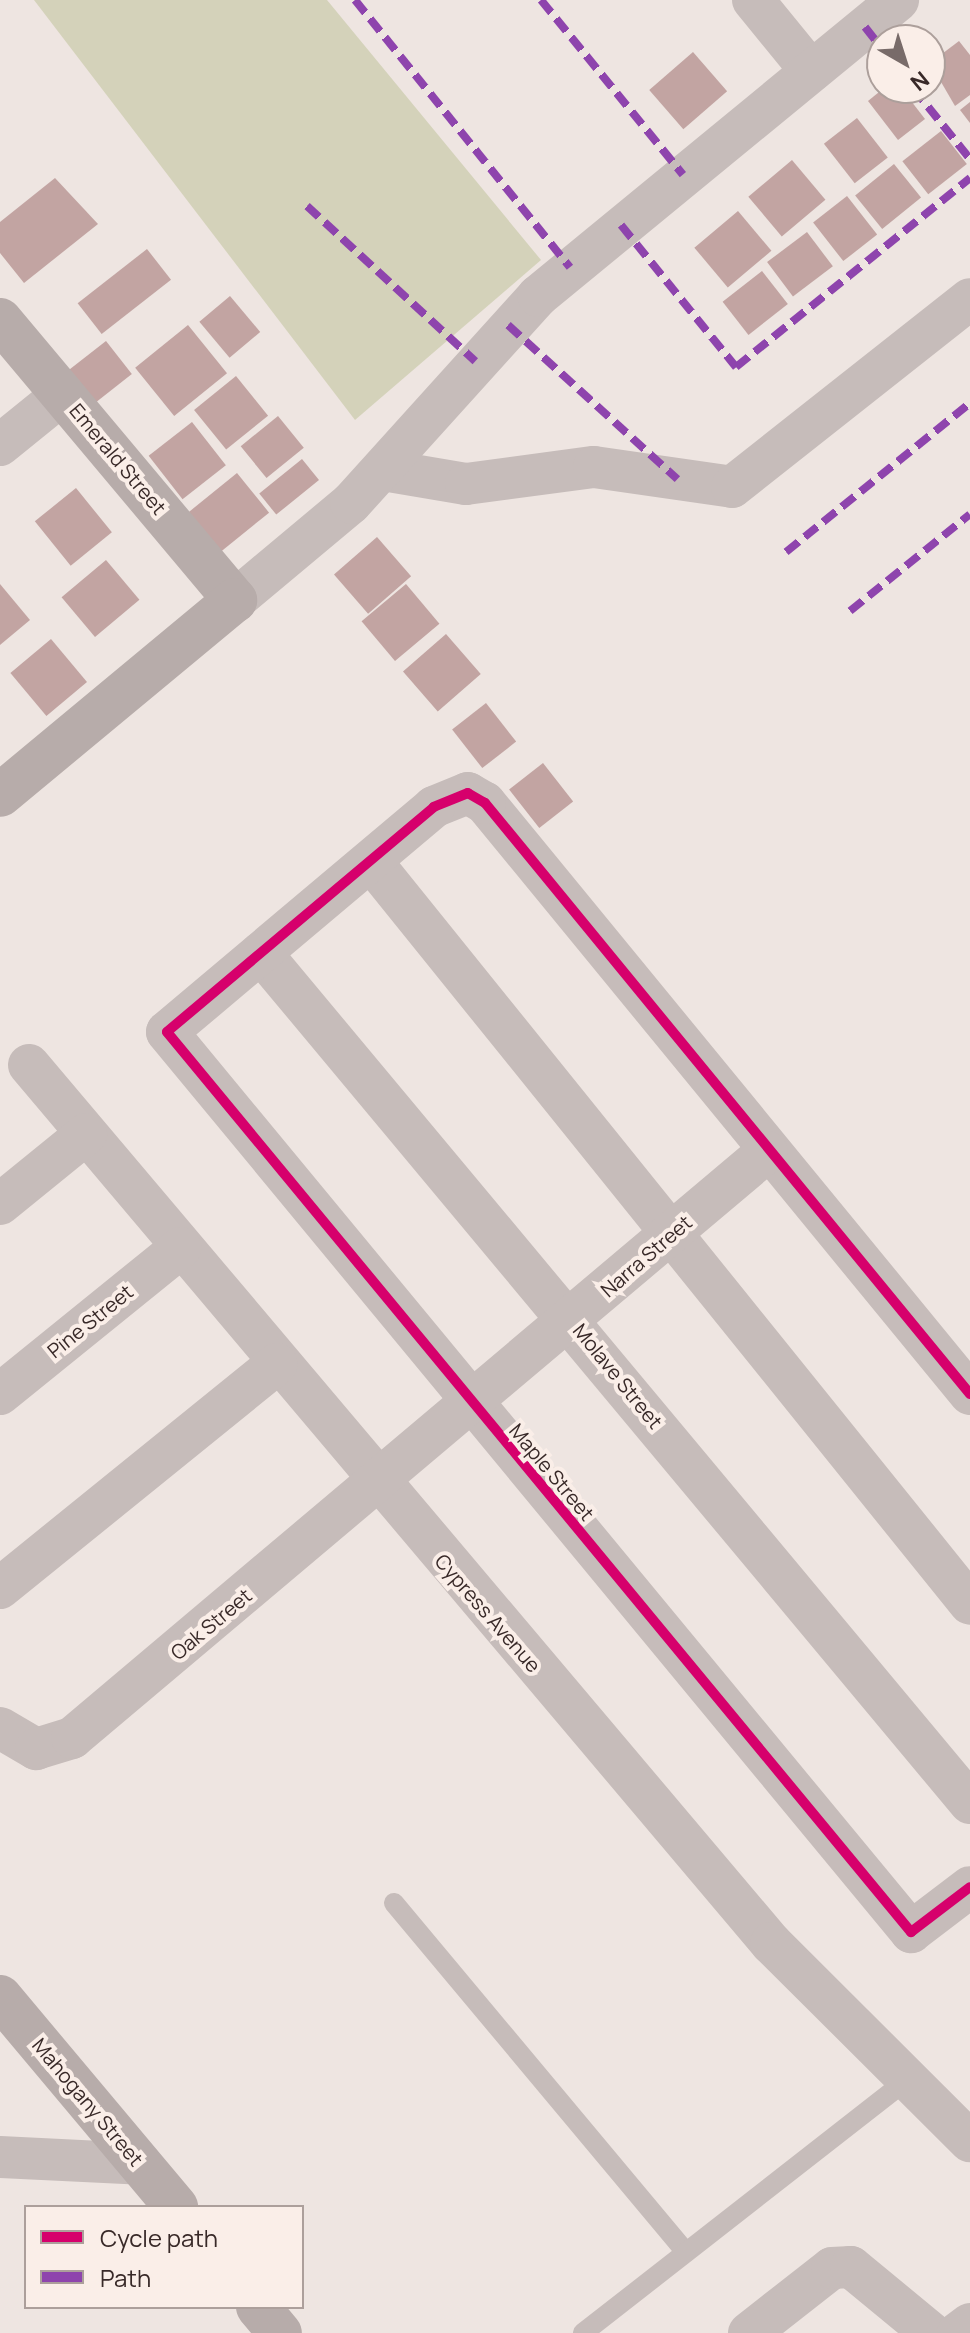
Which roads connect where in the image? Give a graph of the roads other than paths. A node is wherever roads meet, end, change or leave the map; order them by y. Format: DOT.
graph roads {
  1 [pos="753,0"];
  2 [pos="898,0"];
  3 [pos="811,71"];
  4 [pos="970,299"];
  5 [pos="0,320"];
  6 [pos="63,394"];
  7 [pos="0,445"];
  8 [pos="383,470"];
  9 [pos="235,600"];
  10 [pos="0,795"];
  11 [pos="371,861"];
  12 [pos="261,953"];
  13 [pos="29,1065"];
  14 [pos="86,1134"];
  15 [pos="767,1152"];
  16 [pos="0,1204"];
  17 [pos="669,1237"];
  18 [pos="180,1248"];
  19 [pos="572,1319"];
  20 [pos="277,1364"];
  21 [pos="0,1394"];
  22 [pos="970,1394"];
  23 [pos="472,1404"];
  24 [pos="378,1485"];
  25 [pos="0,1588"];
  26 [pos="970,1604"];
  27 [pos="0,1728"];
  28 [pos="970,1803"];
  29 [pos="970,1887"];
  30 [pos="394,1903"];
  31 [pos="0,1997"];
  32 [pos="908,2079"];
  33 [pos="970,2141"];
  34 [pos="0,2157"];
  35 [pos="141,2164"];
  36 [pos="174,2205"];
  37 [pos="686,2252"];
  38 [pos="260,2309"];
  39 [pos="970,2324"];
  40 [pos="280,2333"];
  41 [pos="583,2333"];
  42 [pos="749,2333"];
  43 [pos="931,2333"];
  44 [pos="958,2333"];
  1 -- 3 [label="street"];
  2 -- 3 [label="street"];
  3 -- 8 [label="street"];
  4 -- 8 [label="street"];
  5 -- 6 [label="street, Emerald Street"];
  6 -- 7 [label="street"];
  6 -- 9 [label="street, Emerald Street"];
  8 -- 9 [label="street"];
  9 -- 10 [label="street"];
  11 -- 12 [label="street"];
  11 -- 15 [label="street"];
  11 -- 17 [label="street"];
  12 -- 19 [label="street, Molave Street"];
  12 -- 23 [label="street, Maple Street"];
  13 -- 14 [label="street, Cypress Avenue"];
  14 -- 16 [label="street"];
  14 -- 18 [label="street, Cypress Avenue"];
  15 -- 17 [label="street, Narra Street"];
  15 -- 22 [label="street"];
  17 -- 19 [label="street, Narra Street"];
  17 -- 26 [label="street"];
  18 -- 20 [label="street, Cypress Avenue"];
  18 -- 21 [label="street, Pine Street"];
  19 -- 23 [label="street, Narra Street"];
  19 -- 28 [label="street, Molave Street"];
  20 -- 24 [label="street, Cypress Avenue"];
  20 -- 25 [label="street"];
  23 -- 24 [label="street, Narra Street"];
  23 -- 29 [label="street, Maple Street"];
  24 -- 27 [label="street, Oak Street"];
  24 -- 32 [label="street, Cypress Avenue"];
  30 -- 37 [label="lane"];
  31 -- 35 [label="street, Mahogany Street"];
  32 -- 33 [label="street, Cypress Avenue"];
  32 -- 37 [label="lane"];
  34 -- 35 [label="street"];
  35 -- 36 [label="street, Mahogany Street"];
  37 -- 41 [label="lane"];
  38 -- 40 [label="street"];
  39 -- 44 [label="street"];
  42 -- 43 [label="street"];
}
